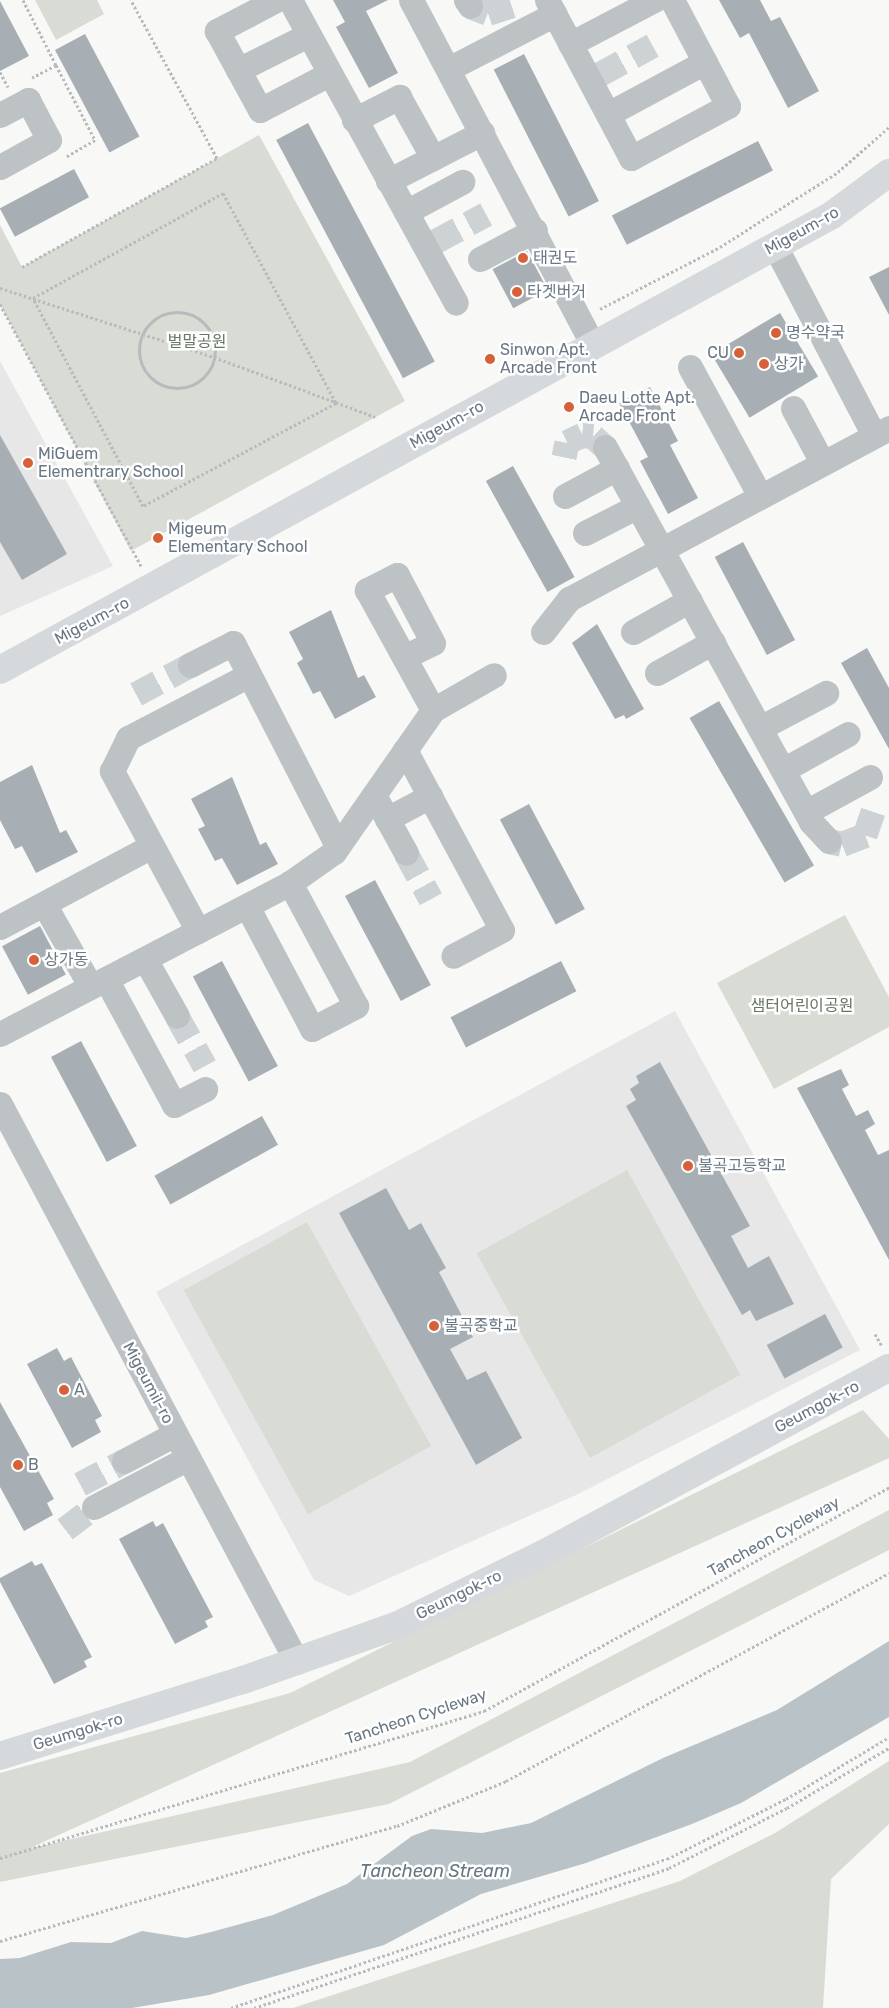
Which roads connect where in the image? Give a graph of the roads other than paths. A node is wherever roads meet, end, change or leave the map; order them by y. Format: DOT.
graph roads {
  1 [pos="276,0"];
  2 [pos="290,0"];
  3 [pos="411,0"];
  4 [pos="654,0"];
  5 [pos="672,0"];
  6 [pos="551,7"];
  7 [pos="308,35"];
  8 [pos="570,44"];
  9 [pos="705,62"];
  10 [pos="448,69"];
  11 [pos="238,70"];
  12 [pos="329,74"];
  13 [pos="608,114"];
  14 [pos="0,115"];
  15 [pos="354,120"];
  16 [pos="482,133"];
  17 [pos="433,158"];
  18 [pos="0,167"];
  19 [pos="889,173"];
  20 [pos="388,182"];
  21 [pos="462,182"];
  22 [pos="406,212"];
  23 [pos="535,230"];
  24 [pos="775,246"];
  25 [pos="480,259"];
  26 [pos="456,303"];
  27 [pos="593,345"];
  28 [pos="690,367"];
  29 [pos="793,408"];
  30 [pos="881,431"];
  31 [pos="605,447"];
  32 [pos="822,462"];
  33 [pos="617,468"];
  34 [pos="565,496"];
  35 [pos="760,496"];
  36 [pos="638,506"];
  37 [pos="585,533"];
  38 [pos="661,548"];
  39 [pos="690,600"];
  40 [pos="543,632"];
  41 [pos="633,632"];
  42 [pos="713,642"];
  43 [pos="404,657"];
  44 [pos="190,665"];
  45 [pos="0,670"];
  46 [pos="657,673"];
  47 [pos="494,674"];
  48 [pos="249,675"];
  49 [pos="826,694"];
  50 [pos="433,710"];
  51 [pos="760,728"];
  52 [pos="848,734"];
  53 [pos="406,750"];
  54 [pos="783,770"];
  55 [pos="870,776"];
  56 [pos="374,794"];
  57 [pos="430,796"];
  58 [pos="806,812"];
  59 [pos="388,819"];
  60 [pos="829,841"];
  61 [pos="152,846"];
  62 [pos="338,847"];
  63 [pos="406,853"];
  64 [pos="290,883"];
  65 [pos="44,904"];
  66 [pos="247,906"];
  67 [pos="0,926"];
  68 [pos="198,931"];
  69 [pos="453,956"];
  70 [pos="145,958"];
  71 [pos="98,983"];
  72 [pos="177,1016"];
  73 [pos="0,1034"];
  74 [pos="205,1089"];
  75 [pos="0,1104"];
  76 [pos="889,1368"];
  77 [pos="175,1434"];
  78 [pos="188,1458"];
  79 [pos="124,1461"];
  80 [pos="94,1507"];
  81 [pos="297,1662"];
  82 [pos="0,1756"];
  1 -- 11 [label="street"];
  2 -- 7 [label="street"];
  3 -- 10 [label="street"];
  4 -- 8 [label="street"];
  5 -- 9 [label="street"];
  6 -- 8 [label="street"];
  6 -- 10 [label="street"];
  7 -- 11 [label="street"];
  7 -- 12 [label="street"];
  8 -- 13 [label="street"];
  9 -- 13 [label="street"];
  9 -- 13 [label="street"];
  10 -- 16 [label="street"];
  11 -- 12 [label="street"];
  12 -- 15 [label="street"];
  14 -- 18 [label="street"];
  15 -- 17 [label="street"];
  15 -- 20 [label="street"];
  16 -- 17 [label="street"];
  16 -- 23 [label="street"];
  17 -- 20 [label="street"];
  19 -- 24 [label="main road, Migeum-ro"];
  20 -- 22 [label="street"];
  21 -- 22 [label="street"];
  22 -- 26 [label="street"];
  23 -- 25 [label="street"];
  23 -- 27 [label="street"];
  24 -- 27 [label="main road, Migeum-ro"];
  24 -- 30 [label="street"];
  27 -- 45 [label="main road, Migeum-ro"];
  28 -- 35 [label="street"];
  29 -- 32 [label="street"];
  30 -- 32 [label="street"];
  31 -- 33 [label="street"];
  32 -- 35 [label="street"];
  33 -- 34 [label="street"];
  33 -- 36 [label="street"];
  35 -- 38 [label="street"];
  36 -- 37 [label="street"];
  36 -- 38 [label="street"];
  38 -- 39 [label="street"];
  38 -- 40 [label="street"];
  39 -- 41 [label="street"];
  39 -- 42 [label="street"];
  42 -- 46 [label="street"];
  42 -- 51 [label="street"];
  43 -- 50 [label="street"];
  44 -- 48 [label="street"];
  47 -- 50 [label="street"];
  48 -- 61 [label="street"];
  48 -- 62 [label="street"];
  49 -- 51 [label="street"];
  50 -- 53 [label="street"];
  51 -- 54 [label="street"];
  52 -- 54 [label="street"];
  53 -- 56 [label="street"];
  53 -- 57 [label="street"];
  54 -- 58 [label="street"];
  55 -- 58 [label="street"];
  56 -- 59 [label="street"];
  56 -- 62 [label="street"];
  57 -- 59 [label="street"];
  57 -- 69 [label="street"];
  58 -- 60 [label="street"];
  59 -- 63 [label="street"];
  61 -- 65 [label="street"];
  61 -- 68 [label="street"];
  62 -- 64 [label="street"];
  64 -- 66 [label="street"];
  64 -- 66 [label="street"];
  65 -- 67 [label="street"];
  65 -- 71 [label="street"];
  66 -- 68 [label="street"];
  68 -- 70 [label="street"];
  70 -- 71 [label="street"];
  70 -- 72 [label="street"];
  71 -- 73 [label="street"];
  71 -- 74 [label="street"];
  75 -- 77 [label="street, Migeumil-ro"];
  76 -- 81 [label="main road, Geumgok-ro"];
  77 -- 78 [label="street, Migeumil-ro"];
  77 -- 79 [label="street"];
  78 -- 80 [label="street"];
  78 -- 81 [label="street, Migeumil-ro"];
  81 -- 82 [label="main road, Geumgok-ro"];
}
